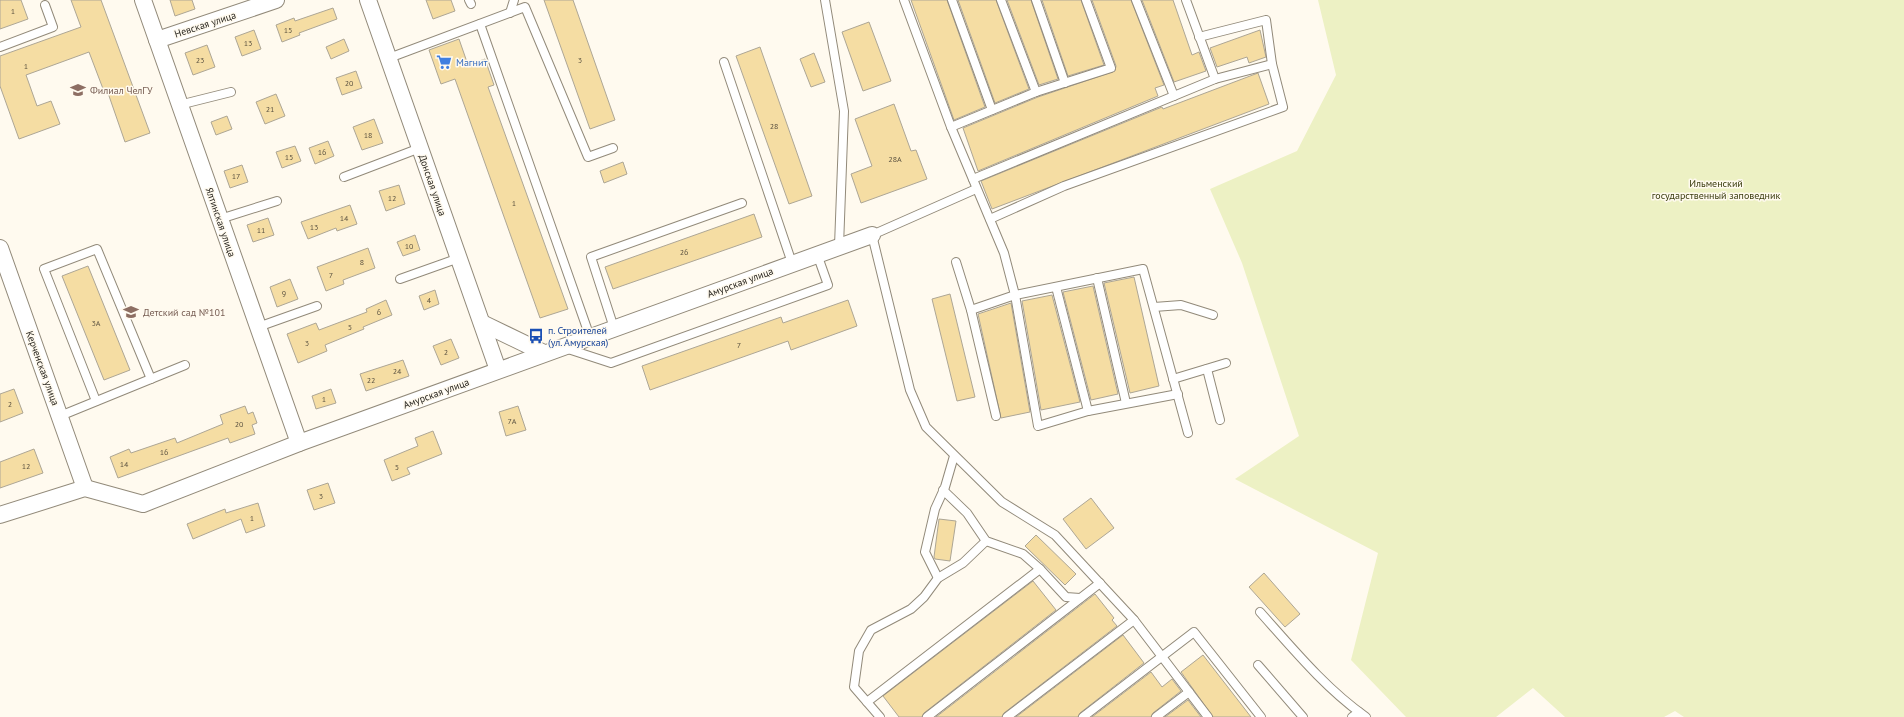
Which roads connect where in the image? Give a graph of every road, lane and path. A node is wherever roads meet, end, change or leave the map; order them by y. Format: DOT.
graph roads {
  1 [pos="142,0"];
  2 [pos="276,0"];
  3 [pos="368,0"];
  4 [pos="514,0"];
  5 [pos="825,0"];
  6 [pos="904,0"];
  7 [pos="952,0"];
  8 [pos="1001,0"];
  9 [pos="1036,0"];
  10 [pos="1086,0"];
  11 [pos="1136,0"];
  12 [pos="1186,0"];
  13 [pos="45,5"];
  14 [pos="510,13"];
  15 [pos="480,24"];
  16 [pos="1200,37"];
  17 [pos="157,40"];
  18 [pos="0,47"];
  19 [pos="389,58"];
  20 [pos="724,62"];
  21 [pos="1272,64"];
  22 [pos="1216,79"];
  23 [pos="1065,83"];
  24 [pos="231,92"];
  25 [pos="1036,92"];
  26 [pos="1174,96"];
  27 [pos="180,105"];
  28 [pos="992,110"];
  29 [pos="951,127"];
  30 [pos="420,148"];
  31 [pos="613,148"];
  32 [pos="344,177"];
  33 [pos="973,178"];
  34 [pos="976,189"];
  35 [pos="277,201"];
  36 [pos="742,203"];
  37 [pos="220,219"];
  38 [pos="990,219"];
  39 [pos="872,235"];
  40 [pos="839,246"];
  41 [pos="0,248"];
  42 [pos="817,254"];
  43 [pos="459,258"];
  44 [pos="956,262"];
  45 [pos="792,263"];
  46 [pos="1098,278"];
  47 [pos="400,279"];
  48 [pos="1056,287"];
  49 [pos="1015,295"];
  50 [pos="317,306"];
  51 [pos="1154,307"];
  52 [pos="971,310"];
  53 [pos="1213,315"];
  54 [pos="482,323"];
  55 [pos="258,327"];
  56 [pos="614,328"];
  57 [pos="590,337"];
  58 [pos="562,347"];
  59 [pos="544,353"];
  60 [pos="1226,363"];
  61 [pos="185,365"];
  62 [pos="1207,369"];
  63 [pos="498,370"];
  64 [pos="151,379"];
  65 [pos="1173,379"];
  66 [pos="1178,394"];
  67 [pos="96,401"];
  68 [pos="1126,403"];
  69 [pos="1088,412"];
  70 [pos="60,416"];
  71 [pos="996,416"];
  72 [pos="1220,420"];
  73 [pos="1188,433"];
  74 [pos="299,443"];
  75 [pos="954,456"];
  76 [pos="85,488"];
  77 [pos="943,490"];
  78 [pos="0,515"];
  79 [pos="986,541"];
  80 [pos="1040,569"];
  81 [pos="938,578"];
  82 [pos="1100,583"];
  83 [pos="1080,598"];
  84 [pos="1260,612"];
  85 [pos="1134,620"];
  86 [pos="1162,657"];
  87 [pos="1258,664"];
  88 [pos="1189,692"];
  89 [pos="867,702"];
  90 [pos="1355,714"];
  91 [pos="880,717"];
  92 [pos="927,717"];
  93 [pos="1007,717"];
  94 [pos="1083,717"];
  95 [pos="1156,717"];
  96 [pos="1208,717"];
  97 [pos="1261,717"];
  98 [pos="1303,717"];
  99 [pos="1366,717"];
  1 -- 17 [label="street, Ялтинская улица"];
  2 -- 17 [label="street, Невская улица"];
  3 -- 19 [label="street, Донская улица"];
  4 -- 14 [label="lane"];
  5 -- 40 [label="lane"];
  6 -- 29 [label="lane"];
  7 -- 28 [label="lane"];
  8 -- 25 [label="lane"];
  9 -- 23 [label="lane"];
  10 -- 23 [label="lane"];
  11 -- 26 [label="lane"];
  12 -- 16 [label="lane"];
  13 -- 18 [label="lane"];
  14 -- 15 [label="lane"];
  14 -- 31 [label="lane"];
  15 -- 19 [label="lane"];
  15 -- 57 [label="lane"];
  16 -- 21 [label="lane"];
  16 -- 22 [label="lane"];
  17 -- 27 [label="street, Ялтинская улица"];
  19 -- 30 [label="street, Донская улица"];
  20 -- 45 [label="lane"];
  21 -- 22 [label="lane"];
  21 -- 38 [label="lane"];
  22 -- 26 [label="lane"];
  23 -- 25 [label="lane"];
  24 -- 27 [label="lane"];
  25 -- 28 [label="lane"];
  26 -- 33 [label="lane"];
  27 -- 37 [label="street, Ялтинская улица"];
  28 -- 29 [label="lane"];
  29 -- 33 [label="lane"];
  30 -- 32 [label="lane"];
  30 -- 43 [label="street, Донская улица"];
  33 -- 34 [label="lane"];
  34 -- 38 [label="lane"];
  34 -- 39 [label="lane"];
  35 -- 37 [label="lane"];
  36 -- 56 [label="lane"];
  37 -- 55 [label="street, Ялтинская улица"];
  38 -- 49 [label="lane"];
  39 -- 40 [label="street, Амурская улица"];
  39 -- 75 [label="lane"];
  40 -- 42 [label="street, Амурская улица"];
  41 -- 70 [label="street, Керченская улица"];
  42 -- 45 [label="street, Амурская улица"];
  42 -- 58 [label="lane"];
  43 -- 47 [label="lane"];
  43 -- 54 [label="street, Донская улица"];
  44 -- 52 [label="lane"];
  45 -- 56 [label="street, Амурская улица"];
  46 -- 48 [label="lane"];
  46 -- 51 [label="lane"];
  46 -- 68 [label="lane"];
  48 -- 49 [label="lane"];
  48 -- 69 [label="lane"];
  49 -- 52 [label="lane"];
  49 -- 69 [label="lane"];
  50 -- 55 [label="lane"];
  51 -- 53 [label="lane"];
  51 -- 65 [label="lane"];
  52 -- 71 [label="lane"];
  54 -- 59 [label="street"];
  54 -- 63 [label="street, Донская улица"];
  55 -- 74 [label="street, Ялтинская улица"];
  56 -- 57 [label="street, Амурская улица"];
  57 -- 58 [label="street, Амурская улица"];
  58 -- 59 [label="street, Амурская улица"];
  59 -- 63 [label="street, Амурская улица"];
  60 -- 62 [label="lane"];
  61 -- 64 [label="lane"];
  62 -- 65 [label="lane"];
  62 -- 72 [label="lane"];
  63 -- 74 [label="street, Амурская улица"];
  64 -- 67 [label="lane"];
  64 -- 67 [label="lane"];
  65 -- 66 [label="lane"];
  66 -- 68 [label="lane"];
  66 -- 73 [label="lane"];
  67 -- 70 [label="lane"];
  68 -- 69 [label="lane"];
  70 -- 76 [label="street, Керченская улица"];
  74 -- 76 [label="street, Амурская улица"];
  75 -- 77 [label="lane"];
  75 -- 82 [label="lane"];
  76 -- 78 [label="street"];
  77 -- 79 [label="lane"];
  77 -- 81 [label="lane"];
  79 -- 80 [label="lane"];
  79 -- 81 [label="lane"];
  80 -- 83 [label="lane"];
  80 -- 89 [label="lane"];
  81 -- 89 [label="lane"];
  82 -- 83 [label="lane"];
  82 -- 85 [label="lane"];
  83 -- 92 [label="lane"];
  84 -- 90 [label="lane"];
  85 -- 86 [label="lane"];
  85 -- 93 [label="lane"];
  86 -- 88 [label="lane"];
  86 -- 94 [label="lane"];
  86 -- 97 [label="lane"];
  87 -- 98 [label="lane"];
  88 -- 95 [label="lane"];
  88 -- 96 [label="lane"];
  89 -- 91 [label="lane"];
  90 -- 99 [label="lane"];
}
